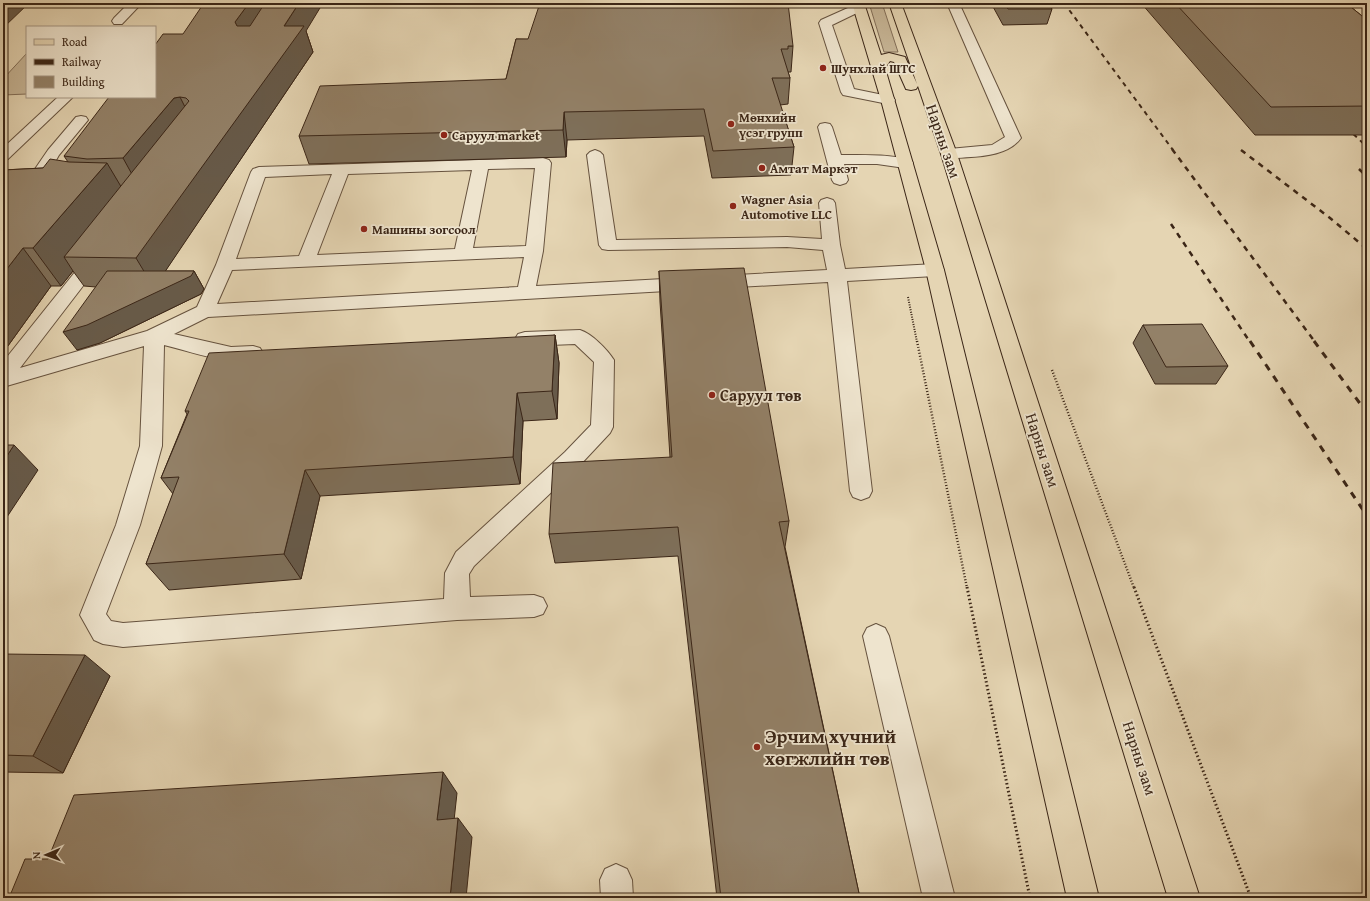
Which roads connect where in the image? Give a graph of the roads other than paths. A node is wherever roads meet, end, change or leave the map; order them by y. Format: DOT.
graph roads {
  1 [pos="136,3"];
  2 [pos="895,3"];
  3 [pos="953,3"];
  4 [pos="859,5"];
  5 [pos="118,20"];
  6 [pos="878,68"];
  7 [pos="65,98"];
  8 [pos="888,100"];
  9 [pos="932,109"];
  10 [pos="81,120"];
  11 [pos="825,127"];
  12 [pos="949,154"];
  13 [pos="595,155"];
  14 [pos="3,156"];
  15 [pos="835,160"];
  16 [pos="905,163"];
  17 [pos="481,165"];
  18 [pos="342,170"];
  19 [pos="840,180"];
  20 [pos="74,189"];
  21 [pos="827,203"];
  22 [pos="107,242"];
  23 [pos="831,245"];
  24 [pos="534,251"];
  25 [pos="463,254"];
  26 [pos="306,261"];
  27 [pos="225,265"];
  28 [pos="935,270"];
  29 [pos="837,277"];
  30 [pos="526,292"];
  31 [pos="205,311"];
  32 [pos="154,336"];
  33 [pos="510,340"];
  34 [pos="271,352"];
  35 [pos="3,376"];
  36 [pos="3,380"];
  37 [pos="861,491"];
  38 [pos="534,606"];
  39 [pos="457,609"];
  40 [pos="876,636"];
  41 [pos="939,898"];
  42 [pos="1083,898"];
  43 [pos="1184,898"];
  1 -- 5 [label="street"];
  2 -- 9 [label="main road, Нарны зам"];
  3 -- 12 [label="street"];
  4 -- 6 [label="main road"];
  4 -- 8 [label="street"];
  6 -- 8 [label="main road"];
  6 -- 9 [label="main road"];
  7 -- 14 [label="street"];
  8 -- 16 [label="main road"];
  9 -- 12 [label="main road, Нарны зам"];
  10 -- 20 [label="street"];
  11 -- 15 [label="street"];
  12 -- 43 [label="main road, Нарны зам"];
  13 -- 23 [label="street"];
  15 -- 16 [label="street"];
  15 -- 19 [label="street"];
  16 -- 28 [label="main road"];
  17 -- 18 [label="street"];
  17 -- 24 [label="street"];
  17 -- 25 [label="street"];
  18 -- 26 [label="street"];
  18 -- 27 [label="street"];
  21 -- 23 [label="street"];
  22 -- 35 [label="street"];
  23 -- 29 [label="street"];
  24 -- 25 [label="street"];
  24 -- 30 [label="street"];
  25 -- 26 [label="street"];
  26 -- 27 [label="street"];
  27 -- 31 [label="street"];
  28 -- 29 [label="street"];
  28 -- 42 [label="main road"];
  29 -- 30 [label="street"];
  29 -- 37 [label="street"];
  30 -- 31 [label="street"];
  31 -- 32 [label="street"];
  32 -- 34 [label="street"];
  32 -- 36 [label="street"];
  32 -- 39 [label="street"];
  33 -- 39 [label="street"];
  38 -- 39 [label="street"];
  40 -- 41 [label="street"];
}
